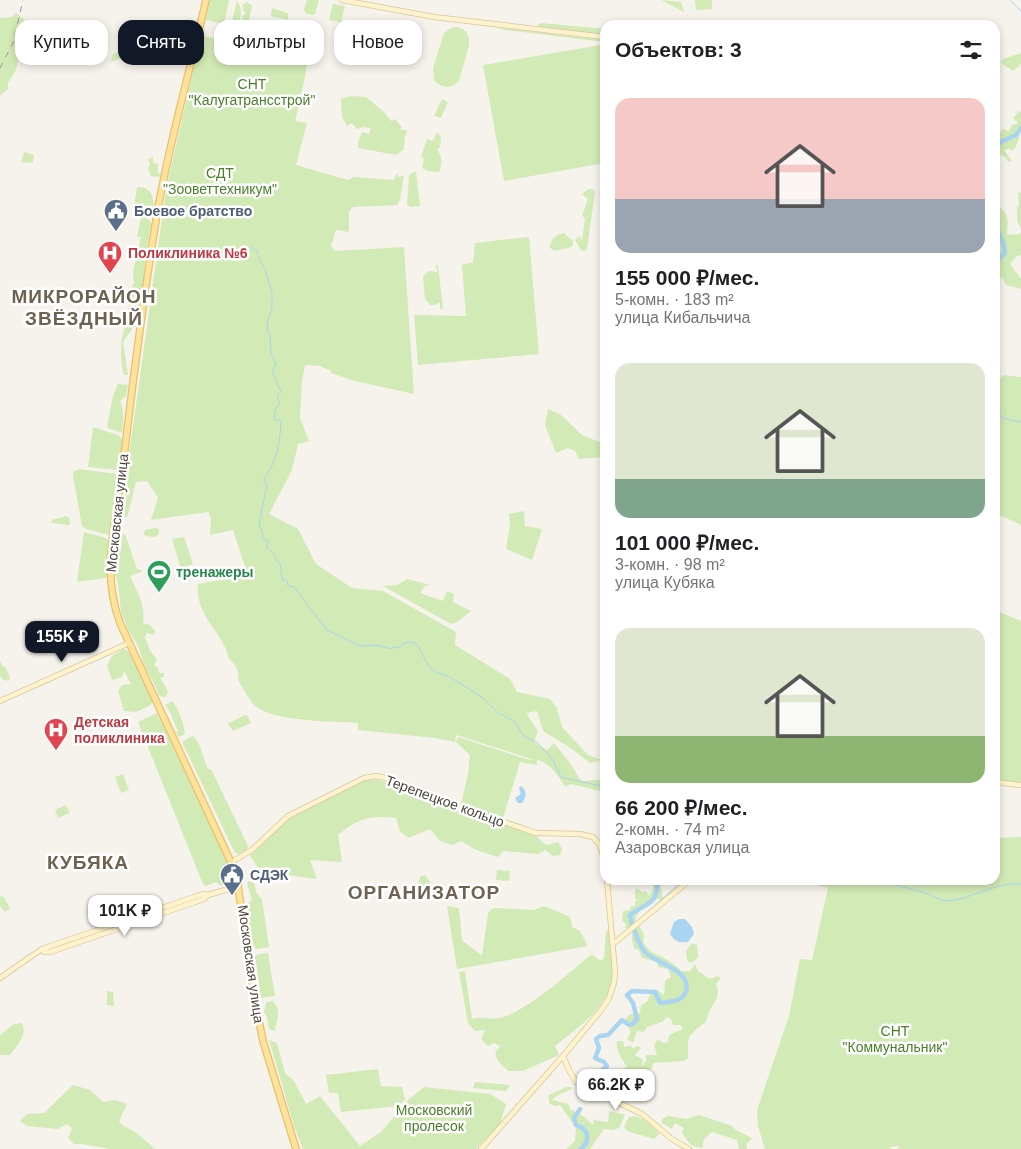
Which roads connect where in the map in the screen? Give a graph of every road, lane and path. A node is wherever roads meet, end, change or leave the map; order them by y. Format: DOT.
graph roads {
  1 [pos="206,0"];
  2 [pos="342,0"];
  3 [pos="600,36"];
  4 [pos="129,643"];
  5 [pos="0,701"];
  6 [pos="1000,783"];
  7 [pos="1021,785"];
  8 [pos="600,845"];
  9 [pos="232,862"];
  10 [pos="607,885"];
  11 [pos="684,885"];
  12 [pos="239,886"];
  13 [pos="613,944"];
  14 [pos="0,978"];
  15 [pos="563,1056"];
  16 [pos="296,1149"];
  17 [pos="481,1149"];
  18 [pos="689,1149"];
  1 -- 4 [label="main road, Московская улица"];
  2 -- 3 [label="street"];
  4 -- 5 [label="street"];
  4 -- 9 [label="main road, Московская улица"];
  6 -- 7 [label="street"];
  8 -- 9 [label="street, Терепецкое кольцо"];
  9 -- 12 [label="main road, Московская улица"];
  10 -- 13 [label="street"];
  11 -- 13 [label="street"];
  12 -- 14 [label="street"];
  12 -- 16 [label="main road, Московская улица"];
  13 -- 15 [label="street"];
  15 -- 17 [label="street"];
  15 -- 18 [label="street"];
}
